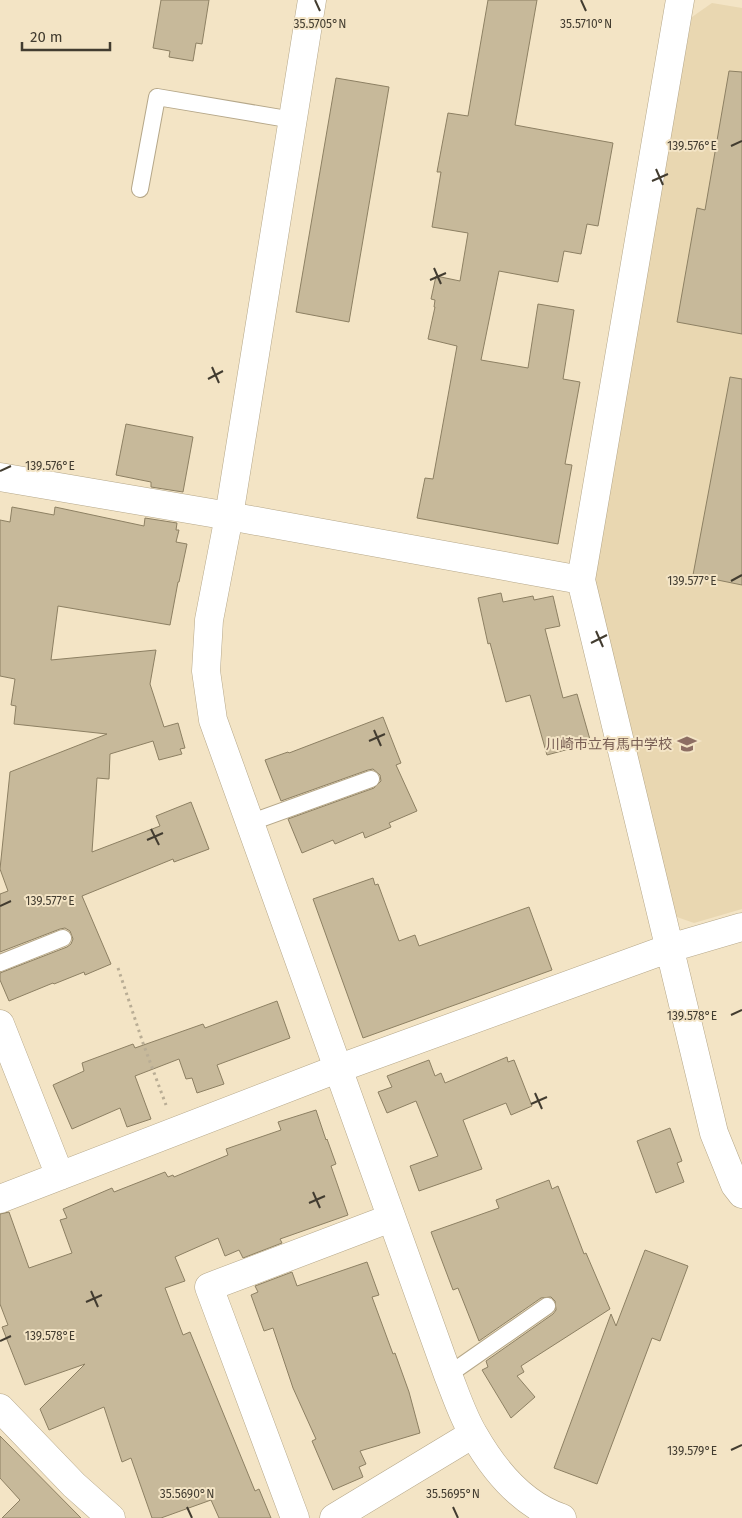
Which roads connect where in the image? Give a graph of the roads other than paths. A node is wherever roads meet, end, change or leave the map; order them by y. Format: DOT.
graph roads {
  1 [pos="312,0"];
  2 [pos="680,0"];
  3 [pos="293,120"];
  4 [pos="140,189"];
  5 [pos="0,477"];
  6 [pos="229,516"];
  7 [pos="580,580"];
  8 [pos="371,779"];
  9 [pos="249,823"];
  10 [pos="742,927"];
  11 [pos="63,938"];
  12 [pos="670,948"];
  13 [pos="0,963"];
  14 [pos="0,1024"];
  15 [pos="337,1069"];
  16 [pos="60,1176"];
  17 [pos="742,1194"];
  18 [pos="0,1199"];
  19 [pos="390,1218"];
  20 [pos="547,1306"];
  21 [pos="448,1375"];
  22 [pos="0,1408"];
  23 [pos="473,1434"];
  24 [pos="111,1518"];
  25 [pos="295,1518"];
  26 [pos="334,1518"];
  27 [pos="562,1518"];
  1 -- 3 [label="street"];
  2 -- 7 [label="street"];
  3 -- 4 [label="lane"];
  3 -- 6 [label="street"];
  5 -- 6 [label="street"];
  6 -- 7 [label="street"];
  6 -- 9 [label="street"];
  7 -- 12 [label="street"];
  8 -- 9 [label="lane"];
  9 -- 15 [label="street"];
  10 -- 12 [label="street"];
  11 -- 13 [label="lane"];
  12 -- 15 [label="street"];
  12 -- 17 [label="street"];
  14 -- 16 [label="street"];
  15 -- 16 [label="street"];
  15 -- 19 [label="street"];
  16 -- 18 [label="street"];
  19 -- 21 [label="street"];
  19 -- 25 [label="street"];
  20 -- 21 [label="lane"];
  21 -- 23 [label="street"];
  22 -- 24 [label="street"];
  23 -- 26 [label="street"];
  23 -- 27 [label="street"];
}
